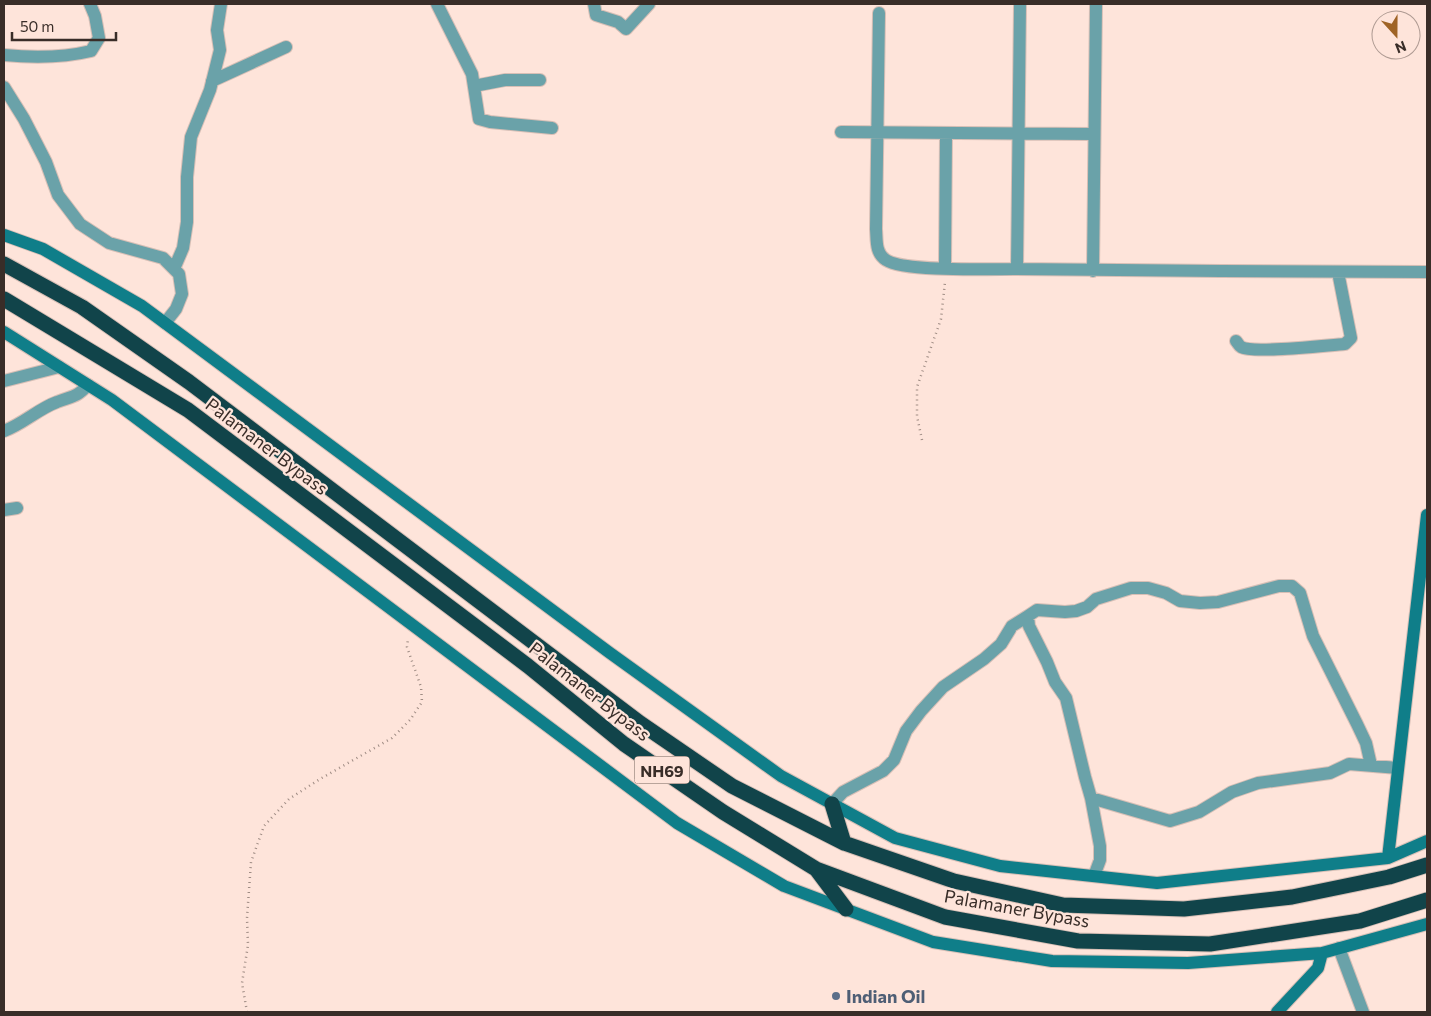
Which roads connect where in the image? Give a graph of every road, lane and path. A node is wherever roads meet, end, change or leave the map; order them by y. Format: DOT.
graph roads {
  1 [pos="90,4"];
  2 [pos="221,4"];
  3 [pos="437,4"];
  4 [pos="594,4"];
  5 [pos="649,4"];
  6 [pos="1020,4"];
  7 [pos="1096,4"];
  8 [pos="879,13"];
  9 [pos="286,47"];
  10 [pos="4,55"];
  11 [pos="540,80"];
  12 [pos="212,81"];
  13 [pos="474,86"];
  14 [pos="4,87"];
  15 [pos="552,128"];
  16 [pos="842,132"];
  17 [pos="878,132"];
  18 [pos="946,133"];
  19 [pos="1018,133"];
  20 [pos="1094,134"];
  21 [pos="4,235"];
  22 [pos="4,264"];
  23 [pos="945,268"];
  24 [pos="174,269"];
  25 [pos="1017,269"];
  26 [pos="1093,271"];
  27 [pos="1338,272"];
  28 [pos="1427,272"];
  29 [pos="4,299"];
  30 [pos="165,323"];
  31 [pos="4,332"];
  32 [pos="1236,341"];
  33 [pos="60,367"];
  34 [pos="4,381"];
  35 [pos="88,385"];
  36 [pos="4,431"];
  37 [pos="922,440"];
  38 [pos="18,508"];
  39 [pos="4,510"];
  40 [pos="1427,515"];
  41 [pos="1426,545"];
  42 [pos="1028,616"];
  43 [pos="414,626"];
  44 [pos="1371,765"];
  45 [pos="1398,768"];
  46 [pos="1091,798"];
  47 [pos="832,804"];
  48 [pos="1427,841"];
  49 [pos="844,843"];
  50 [pos="1388,858"];
  51 [pos="1427,865"];
  52 [pos="816,869"];
  53 [pos="1094,876"];
  54 [pos="1427,900"];
  55 [pos="846,909"];
  56 [pos="1427,924"];
  57 [pos="1339,948"];
  58 [pos="1322,953"];
  59 [pos="247,1012"];
  60 [pos="1277,1012"];
  61 [pos="1363,1012"];
  1 -- 10 [label="street"];
  2 -- 12 [label="street"];
  3 -- 13 [label="street"];
  4 -- 5 [label="street"];
  6 -- 19 [label="street"];
  7 -- 20 [label="street"];
  8 -- 17 [label="street"];
  9 -- 12 [label="street"];
  11 -- 13 [label="street"];
  12 -- 24 [label="street"];
  13 -- 15 [label="street"];
  14 -- 24 [label="street"];
  16 -- 17 [label="street"];
  17 -- 18 [label="street"];
  17 -- 23 [label="street"];
  18 -- 19 [label="street"];
  18 -- 23 [label="street"];
  19 -- 20 [label="street"];
  19 -- 25 [label="street"];
  20 -- 26 [label="street"];
  21 -- 30 [label="street"];
  22 -- 49 [label="highway, Palamaner Bypass / NH69"];
  23 -- 25 [label="street"];
  23 -- 37 [label="path"];
  24 -- 30 [label="street"];
  25 -- 26 [label="street"];
  26 -- 27 [label="street"];
  27 -- 28 [label="street"];
  27 -- 32 [label="street"];
  29 -- 52 [label="highway, Palamaner Bypass / NH69"];
  30 -- 47 [label="street"];
  31 -- 33 [label="street"];
  33 -- 34 [label="street"];
  33 -- 35 [label="street"];
  35 -- 36 [label="street"];
  35 -- 43 [label="street"];
  38 -- 39 [label="street"];
  40 -- 41 [label="street"];
  41 -- 45 [label="street"];
  42 -- 44 [label="street"];
  42 -- 46 [label="street"];
  42 -- 47 [label="street"];
  43 -- 55 [label="street"];
  43 -- 59 [label="path"];
  44 -- 45 [label="street"];
  44 -- 46 [label="street"];
  45 -- 50 [label="street"];
  46 -- 53 [label="street"];
  47 -- 49 [label="highway"];
  47 -- 53 [label="street"];
  48 -- 50 [label="street"];
  49 -- 51 [label="highway, Palamaner Bypass / NH69"];
  50 -- 53 [label="street"];
  52 -- 54 [label="highway, Palamaner Bypass / NH69"];
  52 -- 55 [label="highway"];
  55 -- 58 [label="street"];
  56 -- 57 [label="street"];
  57 -- 58 [label="street"];
  57 -- 61 [label="street"];
  58 -- 60 [label="street"];
}
